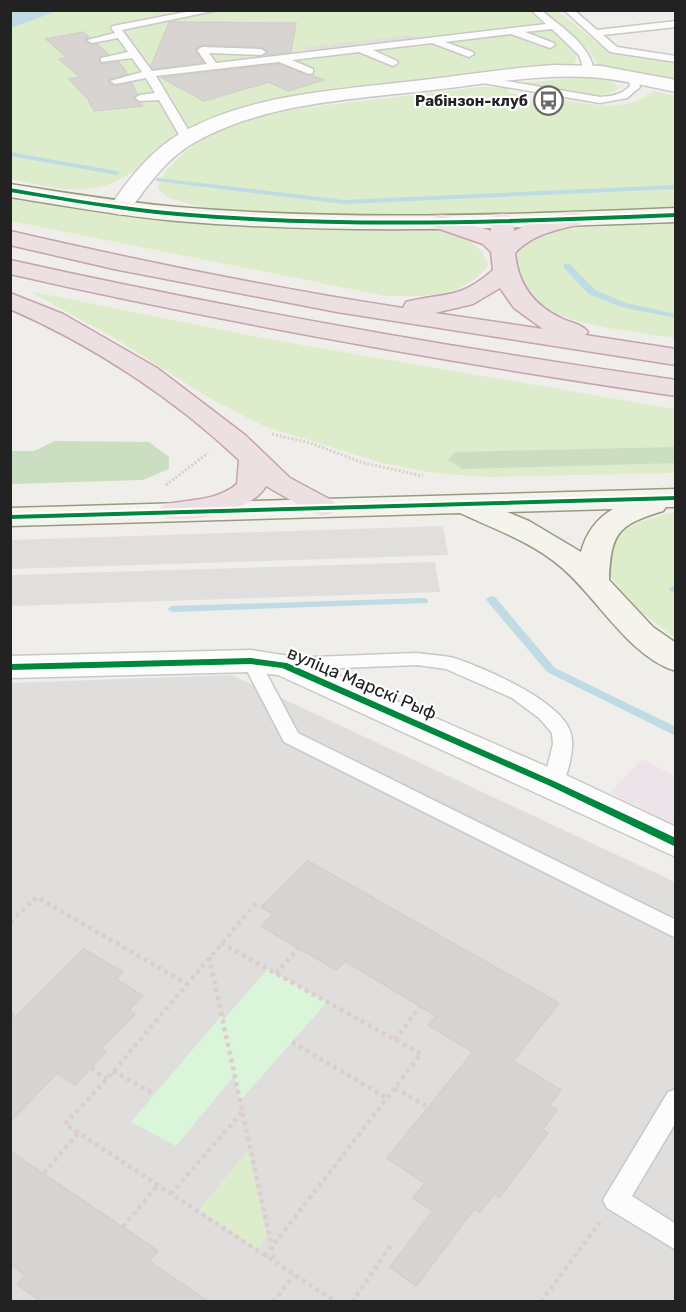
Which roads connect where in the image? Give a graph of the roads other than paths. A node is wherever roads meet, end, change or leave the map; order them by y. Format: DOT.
graph roads {
  1 [pos="214,10"];
  2 [pos="535,10"];
  3 [pos="568,10"];
  4 [pos="675,24"];
  5 [pos="552,26"];
  6 [pos="511,30"];
  7 [pos="595,33"];
  8 [pos="122,35"];
  9 [pos="92,40"];
  10 [pos="431,40"];
  11 [pos="550,45"];
  12 [pos="359,49"];
  13 [pos="135,54"];
  14 [pos="470,54"];
  15 [pos="275,59"];
  16 [pos="675,59"];
  17 [pos="105,60"];
  18 [pos="393,63"];
  19 [pos="213,66"];
  20 [pos="194,69"];
  21 [pos="309,71"];
  22 [pos="589,71"];
  23 [pos="149,74"];
  24 [pos="633,77"];
  25 [pos="213,78"];
  26 [pos="477,80"];
  27 [pos="115,81"];
  28 [pos="675,86"];
  29 [pos="162,96"];
  30 [pos="140,98"];
  31 [pos="188,138"];
  32 [pos="10,190"];
  33 [pos="120,208"];
  34 [pos="675,215"];
  35 [pos="573,219"];
  36 [pos="502,221"];
  37 [pos="442,222"];
  38 [pos="10,238"];
  39 [pos="505,261"];
  40 [pos="10,267"];
  41 [pos="10,300"];
  42 [pos="337,305"];
  43 [pos="675,357"];
  44 [pos="675,388"];
  45 [pos="244,449"];
  46 [pos="675,498"];
  47 [pos="168,500"];
  48 [pos="570,500"];
  49 [pos="462,503"];
  50 [pos="322,507"];
  51 [pos="10,516"];
  52 [pos="593,580"];
  53 [pos="675,660"];
  54 [pos="251,661"];
  55 [pos="284,664"];
  56 [pos="10,667"];
  57 [pos="553,784"];
  58 [pos="675,843"];
  59 [pos="675,930"];
  60 [pos="675,1099"];
  61 [pos="675,1238"];
  1 -- 8 [label="lane"];
  2 -- 5 [label="lane"];
  3 -- 7 [label="lane"];
  4 -- 7 [label="lane"];
  5 -- 6 [label="lane"];
  5 -- 22 [label="lane"];
  6 -- 10 [label="lane"];
  6 -- 11 [label="lane"];
  7 -- 16 [label="lane"];
  8 -- 9 [label="lane"];
  8 -- 13 [label="lane"];
  10 -- 12 [label="lane"];
  10 -- 14 [label="lane"];
  12 -- 15 [label="lane"];
  12 -- 18 [label="lane"];
  13 -- 17 [label="lane"];
  13 -- 23 [label="lane"];
  15 -- 19 [label="lane"];
  15 -- 19 [label="lane"];
  15 -- 21 [label="lane"];
  19 -- 20 [label="lane"];
  20 -- 23 [label="lane"];
  20 -- 25 [label="lane"];
  22 -- 24 [label="street"];
  22 -- 26 [label="street"];
  23 -- 27 [label="lane"];
  23 -- 29 [label="lane"];
  24 -- 26 [label="lane"];
  24 -- 28 [label="street"];
  26 -- 31 [label="street"];
  29 -- 30 [label="lane"];
  29 -- 31 [label="lane"];
  31 -- 33 [label="street"];
  32 -- 33 [label="street"];
  33 -- 37 [label="street"];
  34 -- 35 [label="street"];
  35 -- 36 [label="street"];
  35 -- 39 [label="highway"];
  36 -- 37 [label="street"];
  36 -- 39 [label="highway"];
  37 -- 39 [label="highway"];
  38 -- 42 [label="highway"];
  39 -- 42 [label="highway"];
  39 -- 43 [label="highway"];
  40 -- 44 [label="highway"];
  41 -- 45 [label="highway"];
  42 -- 43 [label="highway"];
  45 -- 47 [label="highway"];
  45 -- 50 [label="highway"];
  46 -- 48 [label="street"];
  46 -- 52 [label="street"];
  47 -- 50 [label="street"];
  47 -- 51 [label="street"];
  48 -- 49 [label="street"];
  48 -- 52 [label="street"];
  49 -- 50 [label="street"];
  49 -- 52 [label="street"];
  52 -- 53 [label="street"];
  54 -- 55 [label="street, вуліца Марскі Рыф"];
  54 -- 56 [label="street, вуліца Марскі Рыф"];
  54 -- 59 [label="lane"];
  55 -- 57 [label="street, вуліца Марскі Рыф"];
  55 -- 57 [label="lane"];
  57 -- 58 [label="street, вуліца Марскі Рыф"];
  60 -- 61 [label="lane"];
}
